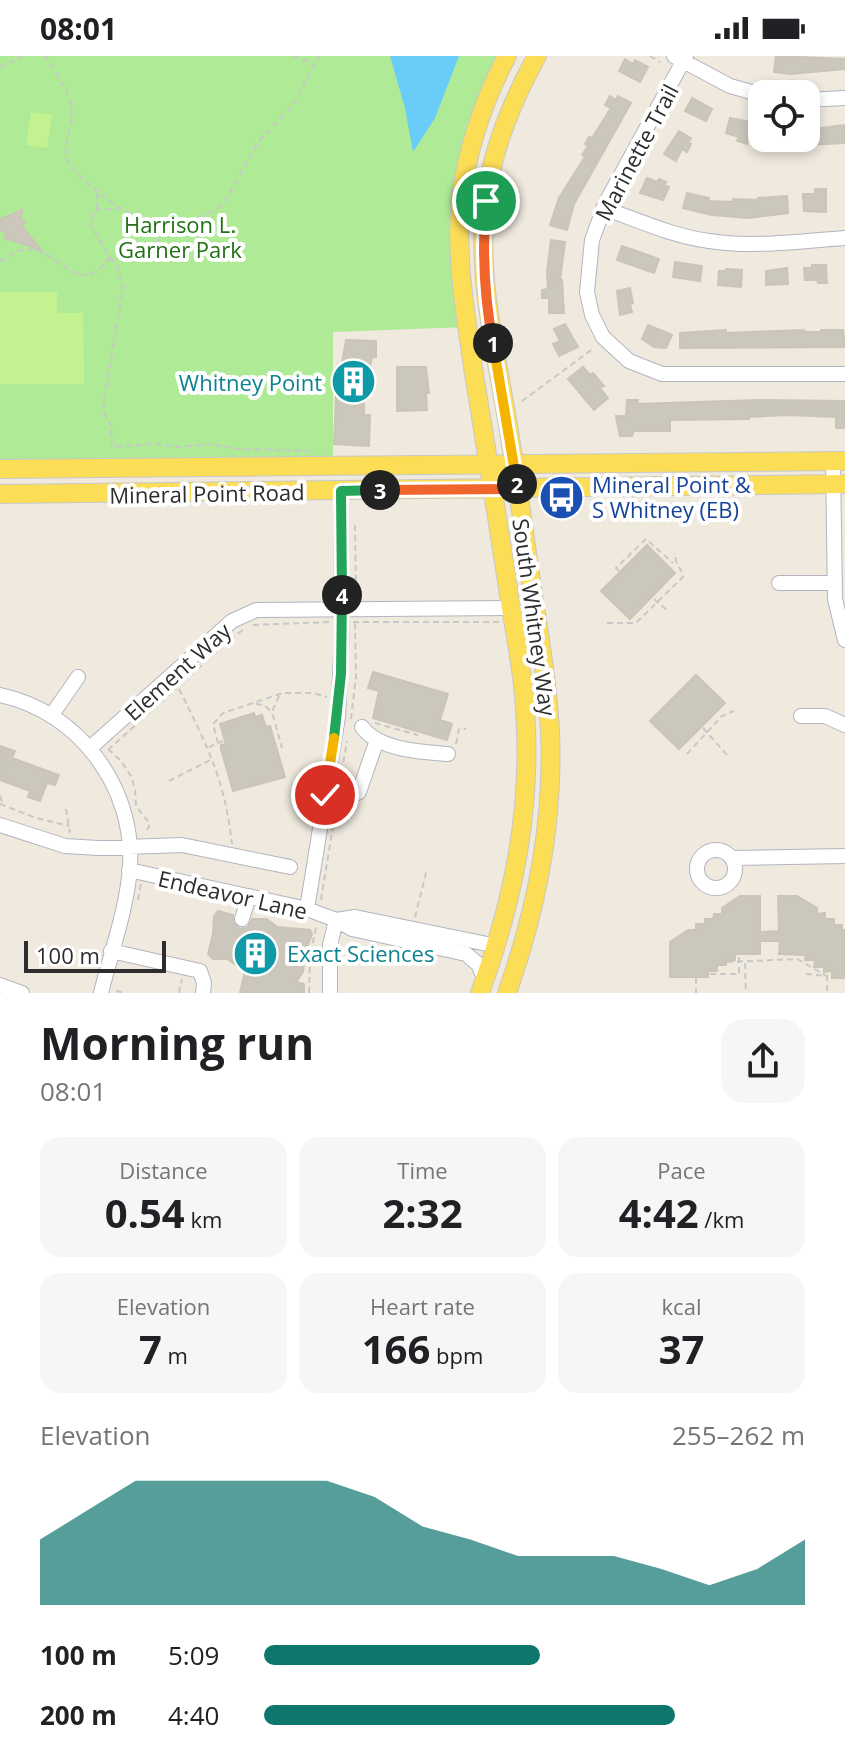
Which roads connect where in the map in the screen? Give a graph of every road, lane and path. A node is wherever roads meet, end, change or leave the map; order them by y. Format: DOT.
graph roads {
  1 [pos="23,56"];
  2 [pos="45,56"];
  3 [pos="293,56"];
  4 [pos="319,56"];
  5 [pos="507,56"];
  6 [pos="537,56"];
  7 [pos="650,56"];
  8 [pos="676,59"];
  9 [pos="313,64"];
  10 [pos="0,67"];
  11 [pos="748,91"];
  12 [pos="845,98"];
  13 [pos="820,99"];
  14 [pos="96,188"];
  15 [pos="120,208"];
  16 [pos="603,208"];
  17 [pos="96,210"];
  18 [pos="157,227"];
  19 [pos="845,238"];
  20 [pos="159,252"];
  21 [pos="110,257"];
  22 [pos="0,261"];
  23 [pos="600,345"];
  24 [pos="845,374"];
  25 [pos="522,401"];
  26 [pos="316,452"];
  27 [pos="839,461"];
  28 [pos="489,465"];
  29 [pos="514,465"];
  30 [pos="0,469"];
  31 [pos="839,484"];
  32 [pos="493,489"];
  33 [pos="518,489"];
  34 [pos="341,491"];
  35 [pos="0,494"];
  36 [pos="355,525"];
  37 [pos="675,553"];
  38 [pos="675,564"];
  39 [pos="619,571"];
  40 [pos="779,583"];
  41 [pos="835,583"];
  42 [pos="654,599"];
  43 [pos="355,601"];
  44 [pos="657,602"];
  45 [pos="668,611"];
  46 [pos="506,615"];
  47 [pos="346,616"];
  48 [pos="334,622"];
  49 [pos="607,623"];
  50 [pos="845,640"];
  51 [pos="78,677"];
  52 [pos="179,687"];
  53 [pos="280,694"];
  54 [pos="0,695"];
  55 [pos="328,697"];
  56 [pos="252,704"];
  57 [pos="734,711"];
  58 [pos="272,712"];
  59 [pos="51,716"];
  60 [pos="801,716"];
  61 [pos="368,725"];
  62 [pos="845,725"];
  63 [pos="703,728"];
  64 [pos="466,729"];
  65 [pos="707,731"];
  66 [pos="377,740"];
  67 [pos="223,741"];
  68 [pos="218,743"];
  69 [pos="415,743"];
  70 [pos="208,747"];
  71 [pos="282,748"];
  72 [pos="108,749"];
  73 [pos="97,751"];
  74 [pos="452,754"];
  75 [pos="687,754"];
  76 [pos="727,755"];
  77 [pos="213,759"];
  78 [pos="169,781"];
  79 [pos="325,795"];
  80 [pos="0,796"];
  81 [pos="2,805"];
  82 [pos="66,809"];
  83 [pos="0,825"];
  84 [pos="69,826"];
  85 [pos="77,837"];
  86 [pos="137,847"];
  87 [pos="233,855"];
  88 [pos="845,856"];
  89 [pos="845,866"];
  90 [pos="290,867"];
  91 [pos="427,869"];
  92 [pos="129,870"];
  93 [pos="249,896"];
  94 [pos="307,909"];
  95 [pos="414,918"];
  96 [pos="242,919"];
  97 [pos="336,920"];
  98 [pos="317,926"];
  99 [pos="497,946"];
  100 [pos="111,951"];
  101 [pos="739,955"];
  102 [pos="727,962"];
  103 [pos="739,962"];
  104 [pos="745,962"];
  105 [pos="184,968"];
  106 [pos="710,974"];
  107 [pos="806,974"];
  108 [pos="827,976"];
  109 [pos="696,978"];
  110 [pos="0,985"];
  111 [pos="486,989"];
  112 [pos="108,992"];
  113 [pos="22,993"];
  114 [pos="125,993"];
  115 [pos="179,993"];
  116 [pos="203,993"];
  117 [pos="309,993"];
  118 [pos="330,993"];
  119 [pos="507,993"];
  120 [pos="696,993"];
  121 [pos="746,993"];
  122 [pos="827,993"];
  1 -- 10 [label="path"];
  2 -- 14 [label="path"];
  3 -- 9 [label="path"];
  4 -- 9 [label="path"];
  5 -- 28 [label="main road, South Whitney Way"];
  6 -- 29 [label="main road, South Whitney Way"];
  7 -- 8 [label="path"];
  8 -- 11 [label="street"];
  8 -- 16 [label="street, Marinette Trail"];
  9 -- 18 [label="path"];
  12 -- 13 [label="street"];
  14 -- 15 [label="path"];
  14 -- 17 [label="path"];
  15 -- 17 [label="path"];
  15 -- 18 [label="path"];
  16 -- 19 [label="street"];
  16 -- 23 [label="street, Marinette Trail"];
  17 -- 21 [label="path"];
  18 -- 20 [label="path"];
  21 -- 22 [label="path"];
  21 -- 26 [label="path"];
  23 -- 24 [label="street"];
  23 -- 25 [label="path"];
  27 -- 29 [label="main road, Mineral Point Road"];
  27 -- 31 [label="street"];
  28 -- 29 [label="main road, Mineral Point Road"];
  28 -- 30 [label="main road, Mineral Point Road"];
  28 -- 32 [label="main road, South Whitney Way"];
  29 -- 33 [label="main road, South Whitney Way"];
  31 -- 33 [label="main road, Mineral Point Road"];
  31 -- 41 [label="street"];
  32 -- 33 [label="main road, Mineral Point Road"];
  32 -- 34 [label="main road, Mineral Point Road"];
  32 -- 46 [label="main road, South Whitney Way"];
  33 -- 119 [label="main road, South Whitney Way"];
  34 -- 35 [label="main road, Mineral Point Road"];
  34 -- 47 [label="street"];
  36 -- 43 [label="path"];
  37 -- 38 [label="path"];
  38 -- 39 [label="path"];
  38 -- 44 [label="path"];
  40 -- 41 [label="street"];
  41 -- 50 [label="street"];
  42 -- 44 [label="path"];
  44 -- 45 [label="path"];
  44 -- 49 [label="path"];
  46 -- 47 [label="street, Element Way"];
  46 -- 47 [label="path"];
  46 -- 99 [label="main road, South Whitney Way"];
  47 -- 73 [label="street, Element Way"];
  47 -- 79 [label="street"];
  48 -- 52 [label="path"];
  51 -- 59 [label="street"];
  52 -- 70 [label="path"];
  52 -- 72 [label="path"];
  53 -- 55 [label="path"];
  53 -- 56 [label="path"];
  53 -- 58 [label="path"];
  54 -- 59 [label="street"];
  56 -- 58 [label="path"];
  56 -- 68 [label="path"];
  57 -- 65 [label="path"];
  58 -- 71 [label="path"];
  59 -- 73 [label="street"];
  60 -- 62 [label="street"];
  61 -- 66 [label="street"];
  61 -- 69 [label="path"];
  63 -- 65 [label="path"];
  64 -- 74 [label="path"];
  65 -- 75 [label="path"];
  65 -- 76 [label="path"];
  66 -- 74 [label="street"];
  66 -- 79 [label="street"];
  67 -- 68 [label="path"];
  68 -- 70 [label="path"];
  70 -- 77 [label="path"];
  72 -- 73 [label="path"];
  72 -- 86 [label="path"];
  73 -- 86 [label="street"];
  77 -- 78 [label="path"];
  77 -- 87 [label="path"];
  79 -- 94 [label="street"];
  80 -- 81 [label="path"];
  81 -- 84 [label="path"];
  82 -- 84 [label="path"];
  83 -- 86 [label="street"];
  84 -- 85 [label="path"];
  86 -- 87 [label="street"];
  86 -- 92 [label="street"];
  87 -- 90 [label="street"];
  88 -- 89 [label="street"];
  91 -- 95 [label="path"];
  92 -- 93 [label="street, Endeavor Lane"];
  92 -- 100 [label="street"];
  93 -- 94 [label="street, Endeavor Lane"];
  93 -- 96 [label="street"];
  94 -- 97 [label="street, Endeavor Lane"];
  97 -- 99 [label="street, Endeavor Lane"];
  97 -- 111 [label="street, Endeavor Lane"];
  97 -- 118 [label="street"];
  98 -- 117 [label="path"];
  99 -- 111 [label="main road, South Whitney Way"];
  100 -- 105 [label="street"];
  100 -- 112 [label="street"];
  101 -- 103 [label="path"];
  102 -- 103 [label="path"];
  103 -- 104 [label="path"];
  103 -- 106 [label="path"];
  104 -- 108 [label="path"];
  104 -- 121 [label="path"];
  105 -- 115 [label="path"];
  105 -- 116 [label="street"];
  107 -- 108 [label="path"];
  108 -- 122 [label="path"];
  109 -- 120 [label="path"];
  110 -- 113 [label="street"];
  112 -- 114 [label="path"];
}
